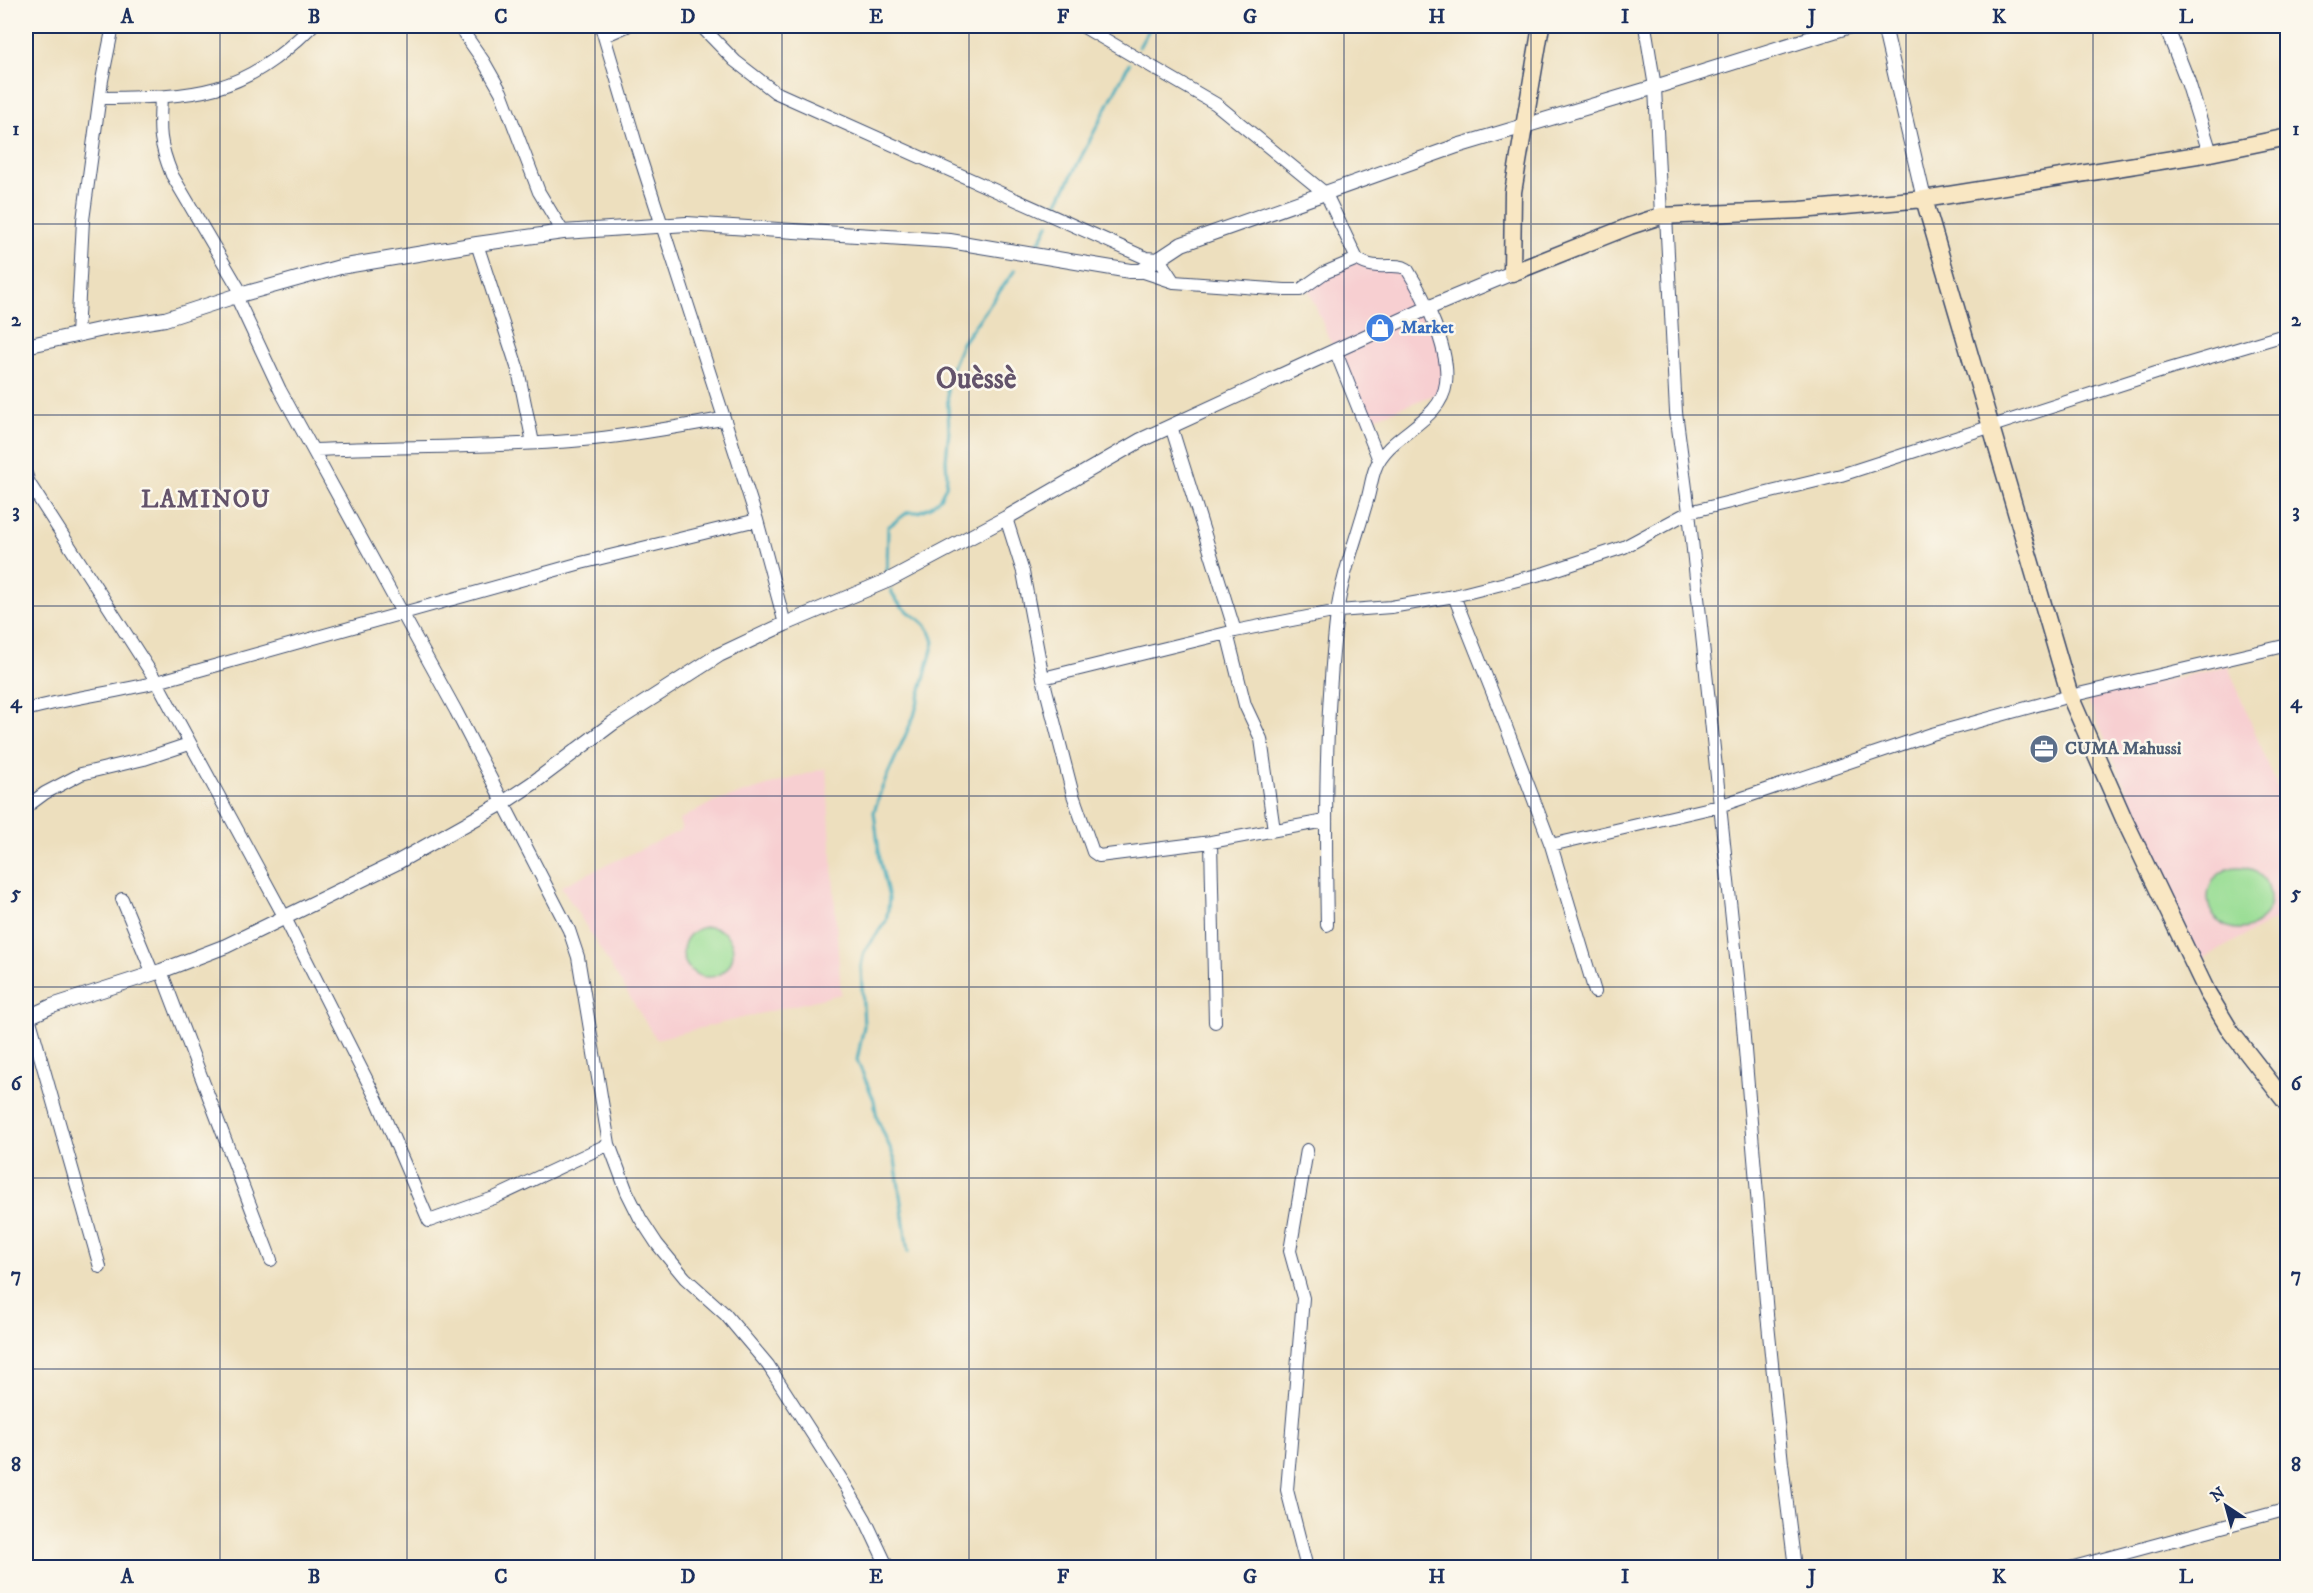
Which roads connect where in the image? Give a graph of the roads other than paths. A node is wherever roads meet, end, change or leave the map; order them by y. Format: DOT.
graph roads {
  1 [pos="113,26"];
  2 [pos="312,26"];
  3 [pos="459,26"];
  4 [pos="627,26"];
  5 [pos="701,26"];
  6 [pos="1082,26"];
  7 [pos="1540,26"];
  8 [pos="1645,26"];
  9 [pos="1850,26"];
  10 [pos="1884,26"];
  11 [pos="2166,26"];
  12 [pos="602,31"];
  13 [pos="1655,87"];
  14 [pos="100,98"];
  15 [pos="161,98"];
  16 [pos="1523,127"];
  17 [pos="2288,137"];
  18 [pos="2210,153"];
  19 [pos="1326,194"];
  20 [pos="1924,199"];
  21 [pos="1664,216"];
  22 [pos="662,225"];
  23 [pos="563,232"];
  24 [pos="477,243"];
  25 [pos="1159,259"];
  26 [pos="1357,259"];
  27 [pos="1141,271"];
  28 [pos="1512,273"];
  29 [pos="1174,282"];
  30 [pos="239,295"];
  31 [pos="1428,308"];
  32 [pos="77,334"];
  33 [pos="2288,334"];
  34 [pos="26,346"];
  35 [pos="1335,350"];
  36 [pos="723,419"];
  37 [pos="1171,426"];
  38 [pos="1990,427"];
  39 [pos="533,443"];
  40 [pos="314,450"];
  41 [pos="1379,460"];
  42 [pos="27,481"];
  43 [pos="1689,512"];
  44 [pos="1006,518"];
  45 [pos="757,520"];
  46 [pos="1454,596"];
  47 [pos="1338,611"];
  48 [pos="401,613"];
  49 [pos="785,624"];
  50 [pos="1231,632"];
  51 [pos="2288,645"];
  52 [pos="1043,678"];
  53 [pos="157,682"];
  54 [pos="2070,696"];
  55 [pos="26,710"];
  56 [pos="189,744"];
  57 [pos="503,803"];
  58 [pos="1719,806"];
  59 [pos="26,807"];
  60 [pos="1325,821"];
  61 [pos="1274,830"];
  62 [pos="1210,842"];
  63 [pos="1551,845"];
  64 [pos="122,899"];
  65 [pos="285,918"];
  66 [pos="1327,925"];
  67 [pos="157,973"];
  68 [pos="1595,992"];
  69 [pos="27,1018"];
  70 [pos="1215,1022"];
  71 [pos="2288,1105"];
  72 [pos="609,1144"];
  73 [pos="1307,1150"];
  74 [pos="271,1260"];
  75 [pos="100,1267"];
  76 [pos="2288,1509"];
  77 [pos="888,1568"];
  78 [pos="1307,1568"];
  79 [pos="1795,1568"];
  80 [pos="2070,1568"];
  1 -- 14 [label="street"];
  2 -- 15 [label="street"];
  3 -- 23 [label="street"];
  4 -- 12 [label="street"];
  5 -- 25 [label="street"];
  6 -- 19 [label="street"];
  7 -- 16 [label="main road"];
  8 -- 13 [label="street"];
  9 -- 13 [label="street"];
  10 -- 20 [label="street"];
  11 -- 18 [label="street"];
  12 -- 22 [label="street"];
  13 -- 16 [label="street"];
  13 -- 21 [label="street"];
  14 -- 15 [label="street"];
  14 -- 32 [label="street"];
  15 -- 30 [label="street"];
  16 -- 19 [label="street"];
  16 -- 28 [label="main road"];
  17 -- 18 [label="main road"];
  18 -- 20 [label="main road"];
  19 -- 25 [label="street"];
  19 -- 26 [label="street"];
  20 -- 21 [label="main road"];
  20 -- 38 [label="main road"];
  21 -- 28 [label="main road"];
  21 -- 43 [label="street"];
  22 -- 23 [label="street"];
  22 -- 27 [label="street"];
  22 -- 36 [label="street"];
  23 -- 24 [label="street"];
  24 -- 30 [label="street"];
  24 -- 39 [label="street"];
  25 -- 27 [label="street"];
  25 -- 29 [label="street"];
  26 -- 29 [label="street"];
  26 -- 31 [label="street"];
  27 -- 29 [label="street"];
  28 -- 31 [label="street"];
  30 -- 32 [label="street"];
  30 -- 40 [label="street"];
  31 -- 35 [label="street"];
  31 -- 41 [label="street"];
  32 -- 34 [label="street"];
  33 -- 38 [label="street"];
  35 -- 37 [label="street"];
  35 -- 41 [label="street"];
  36 -- 39 [label="street"];
  36 -- 45 [label="street"];
  37 -- 44 [label="street"];
  37 -- 50 [label="street"];
  38 -- 43 [label="street"];
  38 -- 54 [label="main road"];
  39 -- 40 [label="street"];
  40 -- 48 [label="street"];
  41 -- 47 [label="street"];
  42 -- 53 [label="street"];
  43 -- 46 [label="street"];
  43 -- 58 [label="street"];
  44 -- 49 [label="street"];
  44 -- 52 [label="street"];
  45 -- 48 [label="street"];
  45 -- 49 [label="street"];
  46 -- 47 [label="street"];
  46 -- 63 [label="street"];
  47 -- 50 [label="street"];
  47 -- 60 [label="street"];
  48 -- 53 [label="street"];
  48 -- 57 [label="street"];
  49 -- 57 [label="street"];
  50 -- 52 [label="street"];
  50 -- 61 [label="street"];
  51 -- 54 [label="street"];
  52 -- 62 [label="street"];
  53 -- 55 [label="street"];
  53 -- 56 [label="street"];
  54 -- 58 [label="street"];
  54 -- 71 [label="main road"];
  56 -- 59 [label="street"];
  56 -- 65 [label="street"];
  57 -- 65 [label="street"];
  57 -- 72 [label="street"];
  58 -- 63 [label="street"];
  58 -- 79 [label="street"];
  60 -- 61 [label="street"];
  60 -- 66 [label="street"];
  61 -- 62 [label="street"];
  62 -- 70 [label="street"];
  63 -- 68 [label="street"];
  64 -- 67 [label="street"];
  65 -- 67 [label="street"];
  65 -- 72 [label="street"];
  67 -- 69 [label="street"];
  67 -- 74 [label="street"];
  69 -- 75 [label="street"];
  72 -- 77 [label="street"];
  73 -- 78 [label="street"];
  76 -- 80 [label="street"];
}
